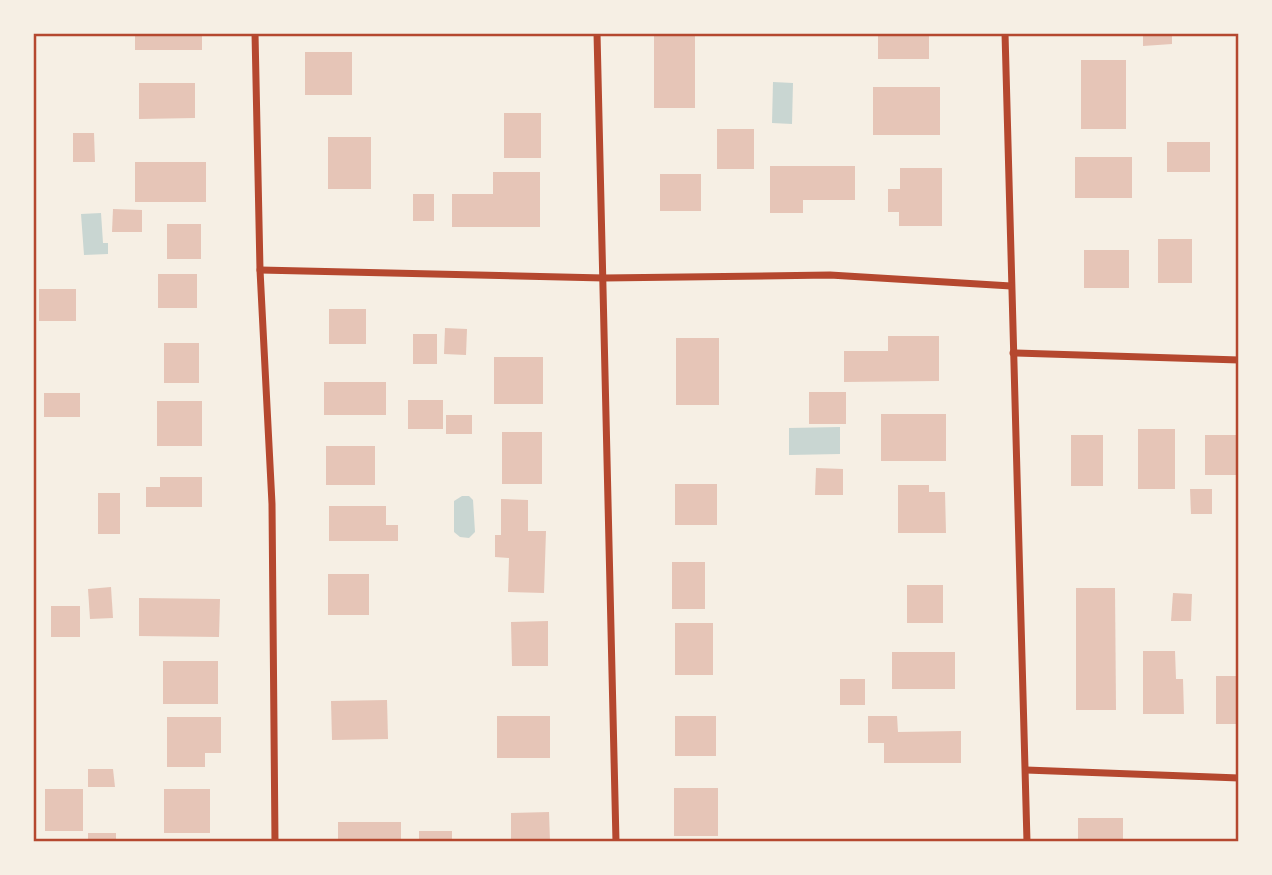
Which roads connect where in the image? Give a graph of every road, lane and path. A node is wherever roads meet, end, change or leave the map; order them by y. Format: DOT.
graph roads {
  1 [pos="255,33"];
  2 [pos="597,33"];
  3 [pos="1005,33"];
  4 [pos="260,270"];
  5 [pos="604,278"];
  6 [pos="1011,286"];
  7 [pos="1013,353"];
  8 [pos="1239,359"];
  9 [pos="1026,769"];
  10 [pos="1239,778"];
  11 [pos="275,842"];
  12 [pos="616,842"];
  13 [pos="1027,842"];
  1 -- 4 [label="street"];
  2 -- 5 [label="street"];
  3 -- 6 [label="street"];
  4 -- 5 [label="street"];
  4 -- 11 [label="street"];
  5 -- 6 [label="street"];
  5 -- 12 [label="street"];
  6 -- 7 [label="street"];
  7 -- 8 [label="street"];
  7 -- 9 [label="street"];
  9 -- 10 [label="street"];
  9 -- 13 [label="street"];
}
